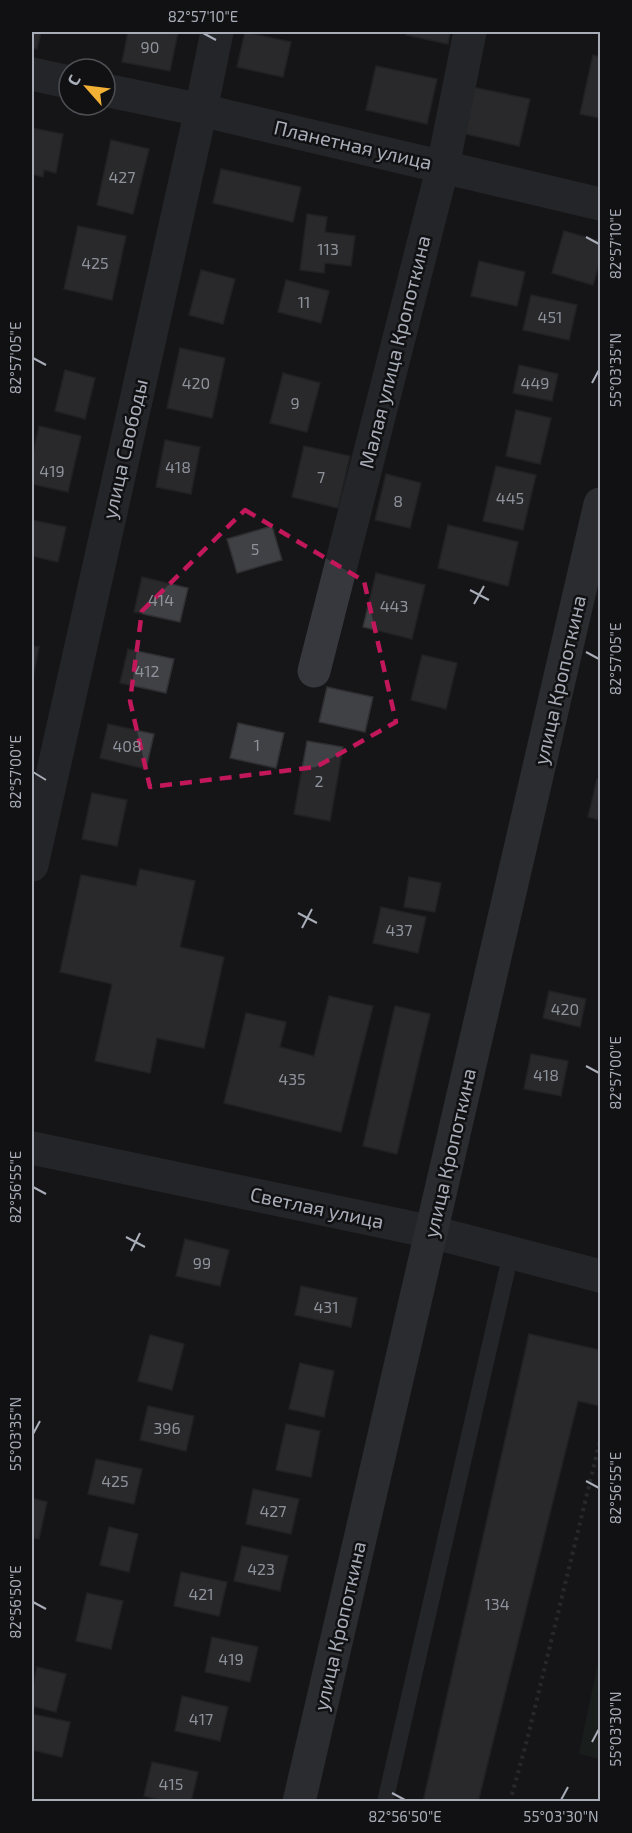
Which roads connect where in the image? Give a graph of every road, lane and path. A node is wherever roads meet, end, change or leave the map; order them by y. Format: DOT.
graph roads {
  1 [pos="217,32"];
  2 [pos="470,32"];
  3 [pos="32,74"];
  4 [pos="57,79"];
  5 [pos="117,92"];
  6 [pos="201,110"];
  7 [pos="443,166"];
  8 [pos="600,204"];
  9 [pos="600,504"];
  10 [pos="314,671"];
  11 [pos="32,865"];
  12 [pos="32,1148"];
  13 [pos="432,1232"];
  14 [pos="511,1253"];
  15 [pos="600,1276"];
  16 [pos="600,1441"];
  17 [pos="299,1802"];
  18 [pos="385,1802"];
  19 [pos="510,1802"];
  1 -- 6 [label="street, улица Свободы"];
  2 -- 7 [label="street, Малая улица Кропоткина"];
  3 -- 4 [label="street"];
  5 -- 6 [label="street, Планетная улица"];
  6 -- 7 [label="street, Планетная улица"];
  6 -- 11 [label="street, улица Свободы"];
  7 -- 8 [label="street, Планетная улица"];
  7 -- 10 [label="street, Малая улица Кропоткина"];
  9 -- 13 [label="main road, улица Кропоткина"];
  12 -- 13 [label="street, Светлая улица"];
  13 -- 14 [label="street, Светлая улица"];
  13 -- 17 [label="main road, улица Кропоткина"];
  14 -- 15 [label="street, Светлая улица"];
  14 -- 18 [label="lane"];
  16 -- 19 [label="path"];
}
